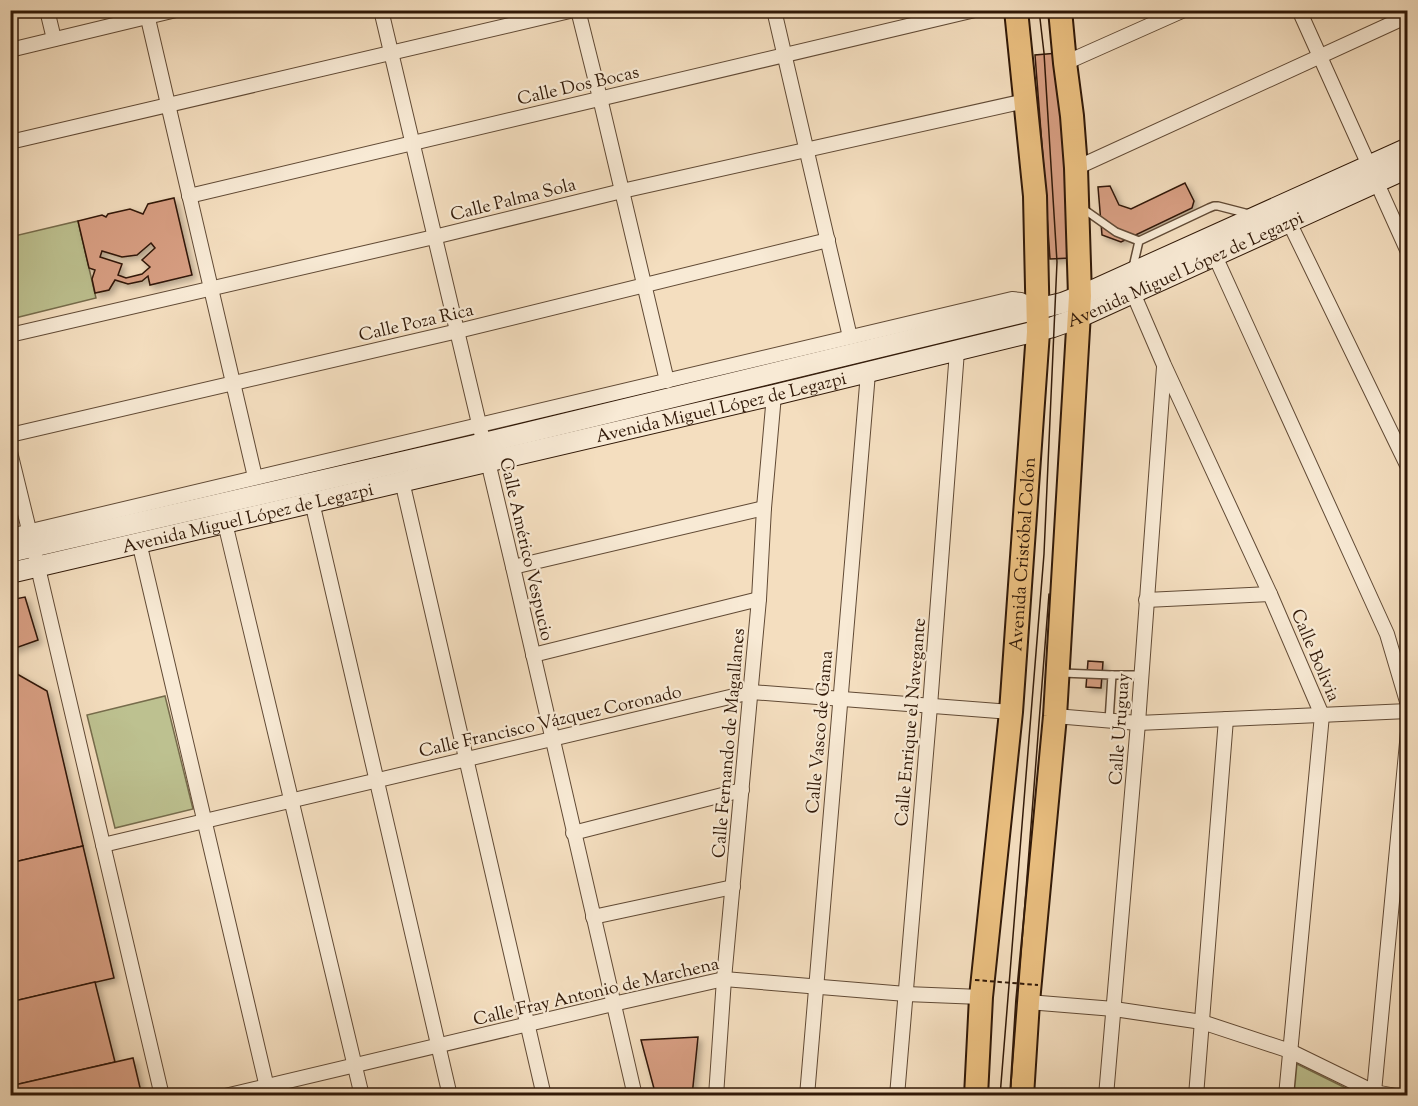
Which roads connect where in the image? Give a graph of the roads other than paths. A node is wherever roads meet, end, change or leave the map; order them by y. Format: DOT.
graph roads {
  1 [pos="47,10"];
  2 [pos="176,10"];
  3 [pos="381,10"];
  4 [pos="576,10"];
  5 [pos="774,10"];
  6 [pos="975,10"];
  7 [pos="1016,10"];
  8 [pos="1060,10"];
  9 [pos="1184,10"];
  10 [pos="1299,10"];
  11 [pos="1407,13"];
  12 [pos="147,14"];
  13 [pos="54,39"];
  14 [pos="10,50"];
  15 [pos="391,54"];
  16 [pos="785,55"];
  17 [pos="1320,56"];
  18 [pos="1065,63"];
  19 [pos="600,98"];
  20 [pos="1025,101"];
  21 [pos="168,106"];
  22 [pos="10,142"];
  23 [pos="412,143"];
  24 [pos="1407,148"];
  25 [pos="807,149"];
  26 [pos="1076,168"];
  27 [pos="1407,168"];
  28 [pos="1372,174"];
  29 [pos="622,191"];
  30 [pos="189,196"];
  31 [pos="1077,204"];
  32 [pos="1257,216"];
  33 [pos="1289,222"];
  34 [pos="434,237"];
  35 [pos="828,240"];
  36 [pos="1139,241"];
  37 [pos="1407,252"];
  38 [pos="1215,256"];
  39 [pos="1132,273"];
  40 [pos="645,285"];
  41 [pos="211,289"];
  42 [pos="1133,293"];
  43 [pos="1079,307"];
  44 [pos="1038,308"];
  45 [pos="458,331"];
  46 [pos="1038,332"];
  47 [pos="10,335"];
  48 [pos="850,337"];
  49 [pos="957,351"];
  50 [pos="1164,365"];
  51 [pos="868,373"];
  52 [pos="667,381"];
  53 [pos="233,383"];
  54 [pos="774,395"];
  55 [pos="10,435"];
  56 [pos="484,443"];
  57 [pos="10,452"];
  58 [pos="1407,467"];
  59 [pos="255,477"];
  60 [pos="402,481"];
  61 [pos="312,502"];
  62 [pos="764,508"];
  63 [pos="225,523"];
  64 [pos="10,536"];
  65 [pos="31,539"];
  66 [pos="139,542"];
  67 [pos="10,552"];
  68 [pos="37,567"];
  69 [pos="513,567"];
  70 [pos="10,573"];
  71 [pos="1270,594"];
  72 [pos="759,599"];
  73 [pos="1146,600"];
  74 [pos="533,655"];
  75 [pos="1058,673"];
  76 [pos="1112,675"];
  77 [pos="1141,675"];
  78 [pos="751,692"];
  79 [pos="839,699"];
  80 [pos="1407,705"];
  81 [pos="930,706"];
  82 [pos="1407,711"];
  83 [pos="1011,712"];
  84 [pos="1322,715"];
  85 [pos="1055,716"];
  86 [pos="1226,719"];
  87 [pos="1109,721"];
  88 [pos="1138,723"];
  89 [pos="1407,732"];
  90 [pos="552,738"];
  91 [pos="466,759"];
  92 [pos="377,780"];
  93 [pos="742,790"];
  94 [pos="291,800"];
  95 [pos="205,821"];
  96 [pos="573,833"];
  97 [pos="103,845"];
  98 [pos="733,887"];
  99 [pos="593,917"];
  100 [pos="724,979"];
  101 [pos="815,986"];
  102 [pos="978,989"];
  103 [pos="906,994"];
  104 [pos="1033,994"];
  105 [pos="612,1004"];
  106 [pos="1114,1009"];
  107 [pos="1202,1022"];
  108 [pos="528,1024"];
  109 [pos="439,1045"];
  110 [pos="1290,1051"];
  111 [pos="354,1065"];
  112 [pos="268,1091"];
  113 [pos="1374,1092"];
  114 [pos="162,1095"];
  115 [pos="225,1095"];
  116 [pos="362,1095"];
  117 [pos="450,1095"];
  118 [pos="544,1095"];
  119 [pos="634,1095"];
  120 [pos="716,1095"];
  121 [pos="807,1095"];
  122 [pos="897,1095"];
  123 [pos="976,1095"];
  124 [pos="1022,1095"];
  125 [pos="1106,1095"];
  126 [pos="1196,1095"];
  127 [pos="1286,1095"];
  128 [pos="1396,1095"];
  1 -- 13 [label="street"];
  2 -- 12 [label="street"];
  3 -- 15 [label="street, Calle Américo Vespucio"];
  4 -- 15 [label="street"];
  4 -- 19 [label="street"];
  5 -- 16 [label="street"];
  6 -- 16 [label="street, Calle Dos Bocas"];
  7 -- 20 [label="main road, Avenida Cristóbal Colón"];
  8 -- 18 [label="main road"];
  9 -- 18 [label="street"];
  10 -- 17 [label="street"];
  11 -- 17 [label="street"];
  12 -- 13 [label="street"];
  12 -- 21 [label="street"];
  13 -- 14 [label="street"];
  15 -- 21 [label="street"];
  15 -- 23 [label="street, Calle Américo Vespucio"];
  16 -- 19 [label="street, Calle Dos Bocas"];
  16 -- 25 [label="street"];
  17 -- 26 [label="street"];
  17 -- 28 [label="street"];
  18 -- 26 [label="main road"];
  19 -- 23 [label="street, Calle Dos Bocas"];
  19 -- 29 [label="street"];
  20 -- 25 [label="street, Calle Palma Sola"];
  20 -- 44 [label="main road, Avenida Cristóbal Colón"];
  21 -- 22 [label="street"];
  21 -- 30 [label="street"];
  23 -- 30 [label="street, Calle Dos Bocas"];
  23 -- 34 [label="street, Calle Américo Vespucio"];
  24 -- 28 [label="main road, Avenida Miguel López de Legazpi"];
  25 -- 29 [label="street, Calle Palma Sola"];
  25 -- 35 [label="street"];
  26 -- 31 [label="main road"];
  27 -- 28 [label="main road, Avenida Miguel López de Legazpi"];
  28 -- 32 [label="main road, Avenida Miguel López de Legazpi"];
  28 -- 33 [label="main road, Avenida Miguel López de Legazpi"];
  28 -- 37 [label="street"];
  29 -- 34 [label="street, Calle Palma Sola"];
  29 -- 40 [label="street"];
  30 -- 41 [label="street"];
  31 -- 36 [label="lane"];
  31 -- 43 [label="main road"];
  32 -- 36 [label="lane"];
  32 -- 39 [label="main road, Avenida Miguel López de Legazpi"];
  33 -- 38 [label="main road, Avenida Miguel López de Legazpi"];
  33 -- 58 [label="street"];
  34 -- 41 [label="street, Calle Palma Sola"];
  34 -- 45 [label="street, Calle Américo Vespucio"];
  35 -- 40 [label="street, Calle Poza Rica"];
  35 -- 48 [label="street"];
  36 -- 39 [label="lane"];
  38 -- 42 [label="main road, Avenida Miguel López de Legazpi"];
  38 -- 80 [label="street"];
  39 -- 43 [label="main road, Avenida Miguel López de Legazpi"];
  40 -- 45 [label="street, Calle Poza Rica"];
  40 -- 52 [label="street"];
  41 -- 47 [label="street, Calle Palma Sola"];
  41 -- 53 [label="street"];
  42 -- 43 [label="main road, Avenida Miguel López de Legazpi"];
  42 -- 50 [label="street, Calle Bolivia"];
  43 -- 44 [label="main road, Avenida Miguel López de Legazpi"];
  43 -- 46 [label="main road, Avenida Miguel López de Legazpi"];
  43 -- 75 [label="main road"];
  44 -- 46 [label="main road, Avenida Cristóbal Colón"];
  44 -- 48 [label="street, Avenida Miguel López de Legazpi"];
  44 -- 56 [label="main road, Avenida Miguel López de Legazpi"];
  45 -- 53 [label="street, Calle Poza Rica"];
  45 -- 56 [label="street, Calle Américo Vespucio"];
  46 -- 49 [label="main road, Avenida Miguel López de Legazpi"];
  46 -- 83 [label="main road, Avenida Cristóbal Colón"];
  48 -- 52 [label="street, Avenida Miguel López de Legazpi"];
  49 -- 51 [label="main road, Avenida Miguel López de Legazpi"];
  49 -- 81 [label="street, Calle Enrique el Navegante"];
  50 -- 71 [label="street, Calle Bolivia"];
  50 -- 73 [label="street, Calle Uruguay"];
  51 -- 54 [label="main road, Avenida Miguel López de Legazpi"];
  51 -- 79 [label="street, Calle Vasco de Gama"];
  52 -- 56 [label="street, Avenida Miguel López de Legazpi"];
  53 -- 55 [label="street, Calle Poza Rica"];
  53 -- 59 [label="street"];
  54 -- 56 [label="main road, Avenida Miguel López de Legazpi"];
  54 -- 62 [label="street, Calle Fernando de Magallanes"];
  56 -- 59 [label="street, Avenida Miguel López de Legazpi"];
  56 -- 60 [label="main road, Avenida Miguel López de Legazpi"];
  56 -- 65 [label="main road, Avenida Miguel López de Legazpi"];
  56 -- 69 [label="street, Calle Américo Vespucio"];
  57 -- 65 [label="street"];
  59 -- 65 [label="street, Avenida Miguel López de Legazpi"];
  60 -- 61 [label="main road, Avenida Miguel López de Legazpi"];
  60 -- 91 [label="street"];
  61 -- 63 [label="main road, Avenida Miguel López de Legazpi"];
  61 -- 92 [label="street"];
  62 -- 69 [label="street"];
  62 -- 72 [label="street, Calle Fernando de Magallanes"];
  63 -- 66 [label="main road, Avenida Miguel López de Legazpi"];
  63 -- 94 [label="street"];
  64 -- 65 [label="street, Avenida Miguel López de Legazpi"];
  65 -- 67 [label="main road, Avenida Miguel López de Legazpi"];
  65 -- 68 [label="street"];
  66 -- 68 [label="main road, Avenida Miguel López de Legazpi"];
  66 -- 95 [label="street"];
  68 -- 70 [label="main road, Avenida Miguel López de Legazpi"];
  68 -- 97 [label="street"];
  69 -- 74 [label="street, Calle Américo Vespucio"];
  71 -- 73 [label="street"];
  71 -- 84 [label="street, Calle Bolivia"];
  72 -- 74 [label="street"];
  72 -- 78 [label="street, Calle Fernando de Magallanes"];
  73 -- 77 [label="street, Calle Uruguay"];
  74 -- 90 [label="street, Calle Américo Vespucio"];
  75 -- 76 [label="lane"];
  75 -- 85 [label="main road"];
  76 -- 77 [label="lane"];
  76 -- 87 [label="lane"];
  77 -- 88 [label="street, Calle Uruguay"];
  78 -- 79 [label="street, Calle Francisco Vázquez Coronado"];
  78 -- 90 [label="street, Calle Francisco Vázquez Coronado"];
  78 -- 93 [label="street, Calle Fernando de Magallanes"];
  79 -- 81 [label="street, Calle Francisco Vázquez Coronado"];
  79 -- 101 [label="street, Calle Vasco de Gama"];
  81 -- 83 [label="street, Calle Francisco Vázquez Coronado"];
  81 -- 103 [label="street, Calle Enrique el Navegante"];
  82 -- 84 [label="street"];
  83 -- 102 [label="main road, Avenida Cristóbal Colón"];
  84 -- 86 [label="street"];
  84 -- 110 [label="street, Calle Bolivia"];
  85 -- 87 [label="street"];
  85 -- 104 [label="main road"];
  86 -- 88 [label="street"];
  86 -- 107 [label="street"];
  87 -- 88 [label="street"];
  88 -- 106 [label="street, Calle Uruguay"];
  89 -- 113 [label="street"];
  90 -- 91 [label="street, Calle Francisco Vázquez Coronado"];
  90 -- 96 [label="street, Calle Américo Vespucio"];
  91 -- 92 [label="street, Calle Francisco Vázquez Coronado"];
  91 -- 108 [label="street"];
  92 -- 94 [label="street, Calle Francisco Vázquez Coronado"];
  92 -- 109 [label="street"];
  93 -- 96 [label="street"];
  93 -- 98 [label="street, Calle Fernando de Magallanes"];
  94 -- 95 [label="street, Calle Francisco Vázquez Coronado"];
  94 -- 111 [label="street"];
  95 -- 97 [label="street, Calle Francisco Vázquez Coronado"];
  95 -- 112 [label="street"];
  96 -- 99 [label="street, Calle Américo Vespucio"];
  97 -- 114 [label="street"];
  98 -- 99 [label="street"];
  98 -- 100 [label="street, Calle Fernando de Magallanes"];
  99 -- 105 [label="street, Calle Américo Vespucio"];
  100 -- 101 [label="street, Calle Fray Antonio de Marchena"];
  100 -- 105 [label="street, Calle Fray Antonio de Marchena"];
  100 -- 120 [label="street, Calle Fernando de Magallanes"];
  101 -- 103 [label="street, Calle Fray Antonio de Marchena"];
  101 -- 121 [label="street, Calle Vasco de Gama"];
  102 -- 103 [label="street, Calle Fray Antonio de Marchena"];
  102 -- 123 [label="main road, Avenida Cristóbal Colón"];
  103 -- 122 [label="street, Calle Enrique el Navegante"];
  104 -- 106 [label="street"];
  104 -- 124 [label="main road"];
  105 -- 108 [label="street, Calle Fray Antonio de Marchena"];
  105 -- 119 [label="street, Calle Américo Vespucio"];
  106 -- 107 [label="street"];
  106 -- 125 [label="street, Calle Uruguay"];
  107 -- 110 [label="street"];
  107 -- 126 [label="street"];
  108 -- 109 [label="street, Calle Fray Antonio de Marchena"];
  108 -- 118 [label="street"];
  109 -- 111 [label="street, Calle Fray Antonio de Marchena"];
  109 -- 117 [label="street"];
  110 -- 113 [label="street"];
  110 -- 127 [label="street, Calle Bolivia"];
  111 -- 112 [label="street, Calle Fray Antonio de Marchena"];
  111 -- 116 [label="street"];
  112 -- 115 [label="street, Calle Fray Antonio de Marchena"];
  113 -- 128 [label="street"];
}
